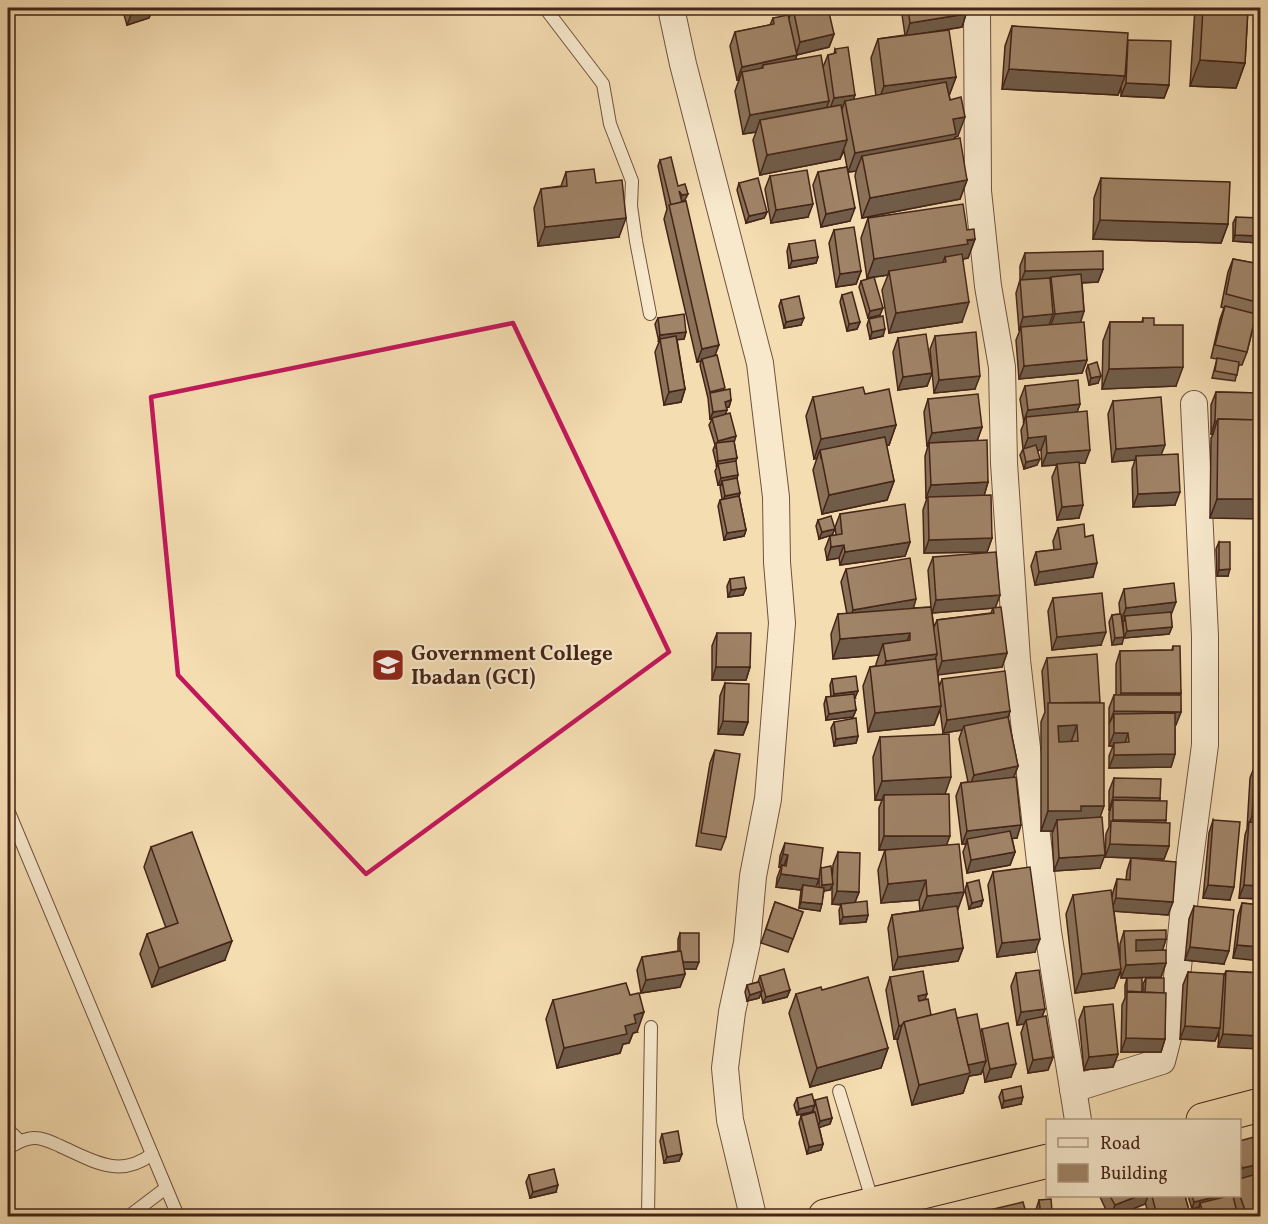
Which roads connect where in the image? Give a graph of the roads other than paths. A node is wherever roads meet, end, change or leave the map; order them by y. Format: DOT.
graph roads {
  1 [pos="545,8"];
  2 [pos="671,8"];
  3 [pos="977,8"];
  4 [pos="650,314"];
  5 [pos="1194,404"];
  6 [pos="8,810"];
  7 [pos="651,1027"];
  8 [pos="1073,1089"];
  9 [pos="839,1091"];
  10 [pos="1260,1105"];
  11 [pos="1078,1119"];
  12 [pos="1207,1119"];
  13 [pos="8,1130"];
  14 [pos="20,1141"];
  15 [pos="8,1148"];
  16 [pos="152,1154"];
  17 [pos="1046,1161"];
  18 [pos="166,1188"];
  19 [pos="873,1204"];
  20 [pos="129,1216"];
  21 [pos="178,1216"];
  22 [pos="648,1216"];
  23 [pos="753,1216"];
  24 [pos="825,1216"];
  1 -- 4 [label="lane"];
  2 -- 23 [label="street"];
  3 -- 8 [label="street"];
  5 -- 8 [label="street"];
  6 -- 16 [label="lane"];
  7 -- 22 [label="lane"];
  8 -- 11 [label="street"];
  9 -- 19 [label="lane"];
  10 -- 12 [label="highway"];
  13 -- 14 [label="lane"];
  14 -- 15 [label="lane"];
  14 -- 16 [label="lane"];
  16 -- 18 [label="lane"];
  17 -- 19 [label="highway"];
  18 -- 20 [label="lane"];
  18 -- 21 [label="lane"];
  19 -- 24 [label="highway"];
}
